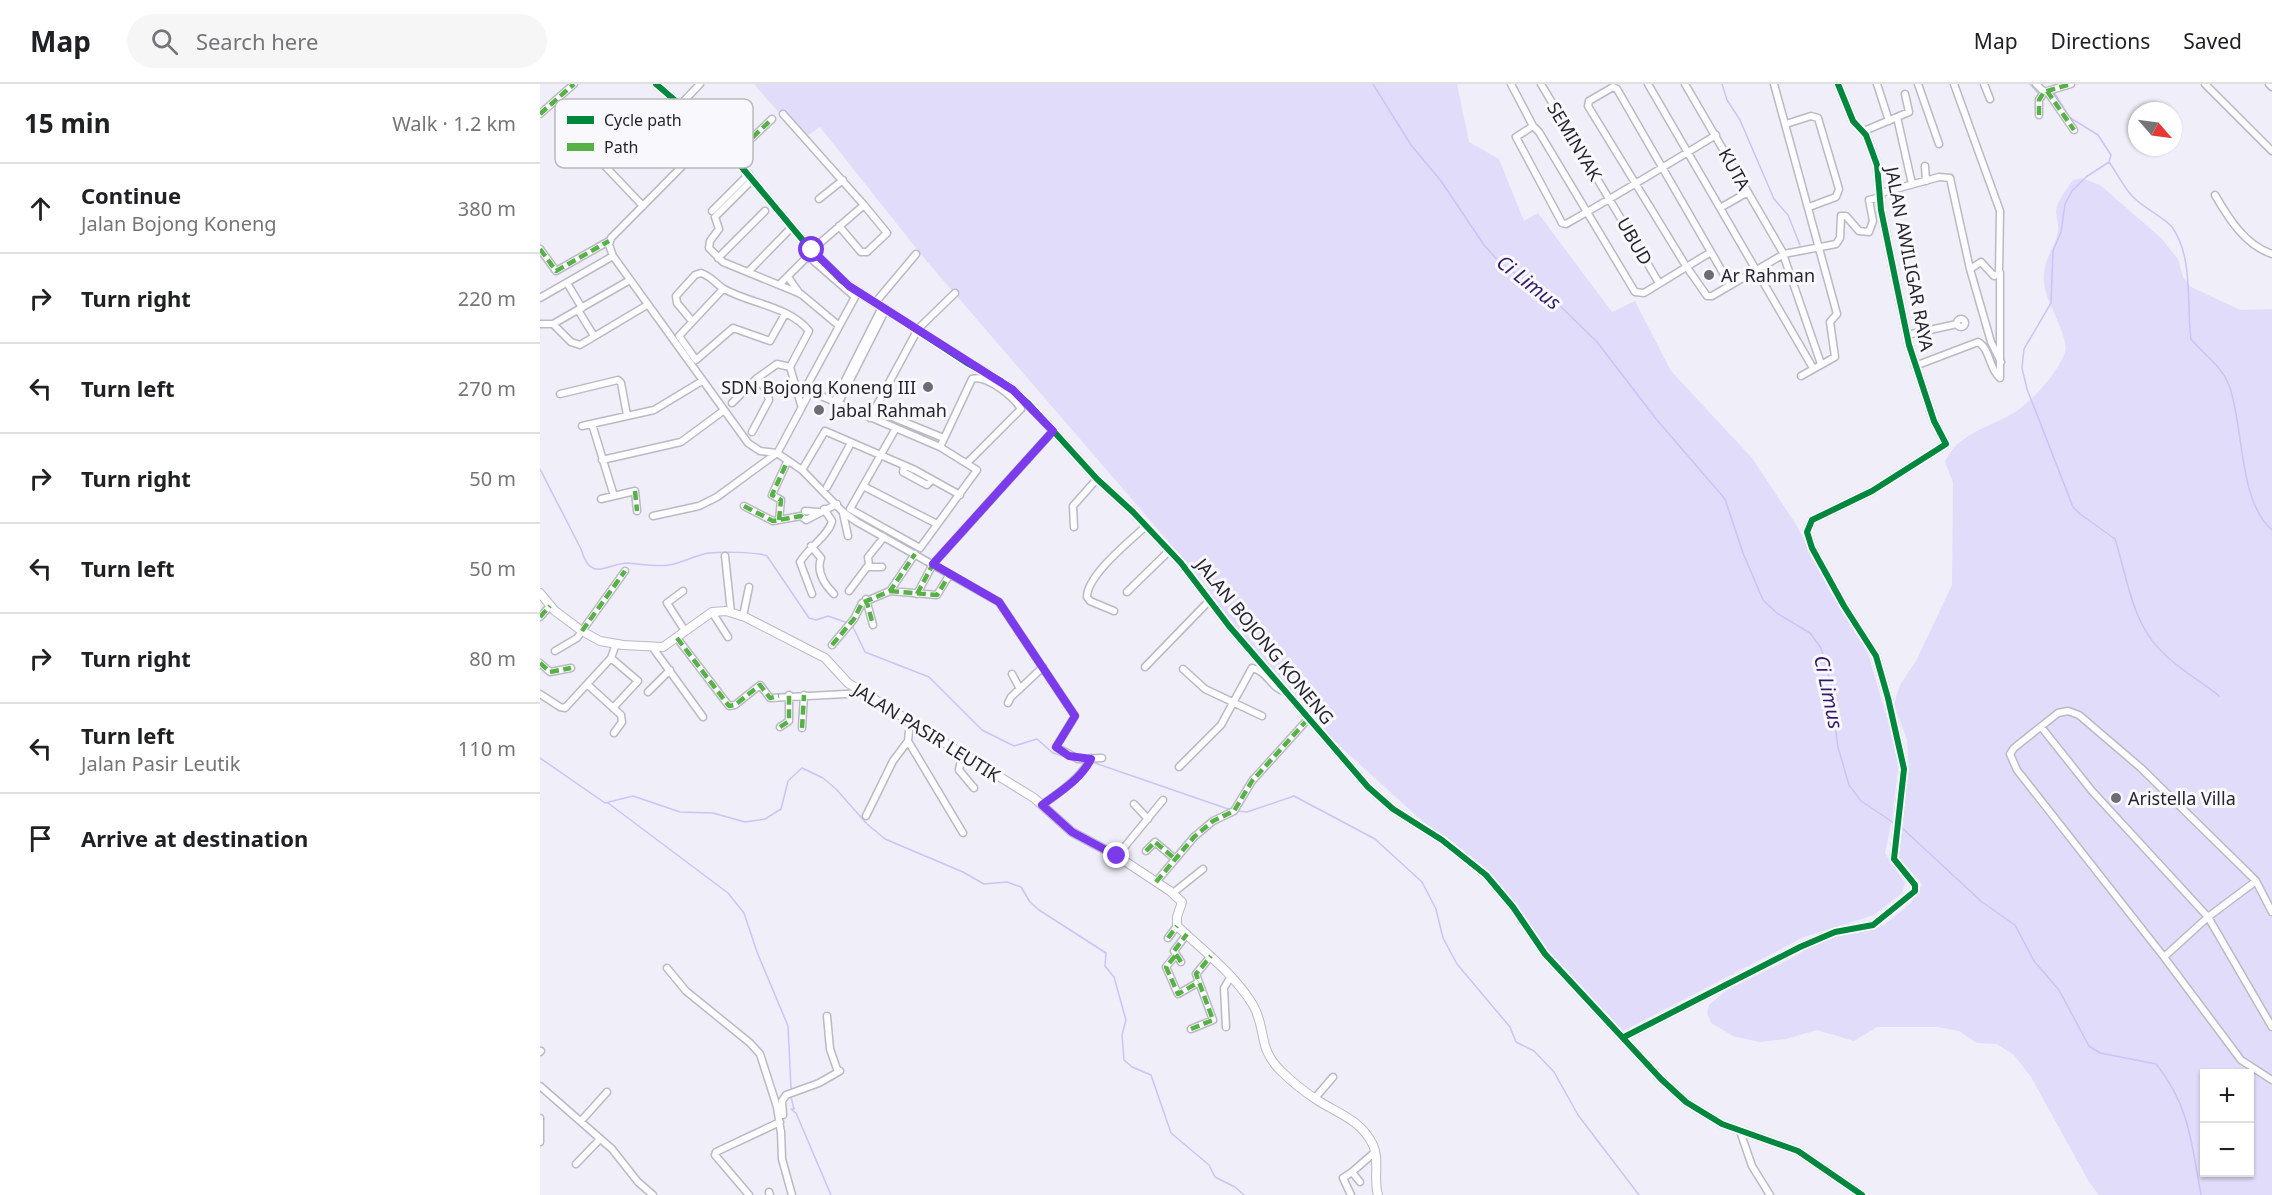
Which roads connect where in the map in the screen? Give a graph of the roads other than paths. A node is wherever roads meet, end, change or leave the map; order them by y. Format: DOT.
graph roads {
  1 [pos="574,84"];
  2 [pos="656,84"];
  3 [pos="700,84"];
  4 [pos="1511,84"];
  5 [pos="1541,84"];
  6 [pos="1647,84"];
  7 [pos="1685,84"];
  8 [pos="1774,84"];
  9 [pos="1838,84"];
  10 [pos="1877,84"];
  11 [pos="1918,84"];
  12 [pos="1954,84"];
  13 [pos="1984,84"];
  14 [pos="2036,84"];
  15 [pos="2071,84"];
  16 [pos="2205,84"];
  17 [pos="2269,84"];
  18 [pos="2272,87"];
  19 [pos="2045,91"];
  20 [pos="1905,94"];
  21 [pos="672,97"];
  22 [pos="557,99"];
  23 [pos="675,99"];
  24 [pos="686,99"];
  25 [pos="1990,99"];
  26 [pos="555,101"];
  27 [pos="540,114"];
  28 [pos="783,114"];
  29 [pos="2039,115"];
  30 [pos="1897,117"];
  31 [pos="772,119"];
  32 [pos="1890,121"];
  33 [pos="1786,124"];
  34 [pos="1533,126"];
  35 [pos="2074,130"];
  36 [pos="1864,131"];
  37 [pos="1716,135"];
  38 [pos="753,137"];
  39 [pos="1939,144"];
  40 [pos="1687,151"];
  41 [pos="2272,151"];
  42 [pos="1925,166"];
  43 [pos="1662,167"];
  44 [pos="607,168"];
  45 [pos="680,168"];
  46 [pos="744,168"];
  47 [pos="749,174"];
  48 [pos="843,180"];
  49 [pos="1926,181"];
  50 [pos="1635,182"];
  51 [pos="748,184"];
  52 [pos="1912,184"];
  53 [pos="1748,192"];
  54 [pos="1881,195"];
  55 [pos="2215,195"];
  56 [pos="1610,198"];
  57 [pos="819,199"];
  58 [pos="864,205"];
  59 [pos="643,206"];
  60 [pos="1809,207"];
  61 [pos="1720,208"];
  62 [pos="712,211"];
  63 [pos="765,211"];
  64 [pos="1587,213"];
  65 [pos="839,226"];
  66 [pos="788,231"];
  67 [pos="609,241"];
  68 [pos="1819,248"];
  69 [pos="540,249"];
  70 [pos="812,250"];
  71 [pos="1711,252"];
  72 [pos="916,254"];
  73 [pos="1784,254"];
  74 [pos="2272,254"];
  75 [pos="613,256"];
  76 [pos="718,258"];
  77 [pos="1686,266"];
  78 [pos="1756,269"];
  79 [pos="1970,269"];
  80 [pos="748,272"];
  81 [pos="2000,272"];
  82 [pos="788,277"];
  83 [pos="630,280"];
  84 [pos="567,283"];
  85 [pos="780,284"];
  86 [pos="1659,284"];
  87 [pos="1731,285"];
  88 [pos="723,289"];
  89 [pos="954,293"];
  90 [pos="801,294"];
  91 [pos="540,298"];
  92 [pos="647,305"];
  93 [pos="881,306"];
  94 [pos="580,309"];
  95 [pos="785,314"];
  96 [pos="692,321"];
  97 [pos="540,324"];
  98 [pos="553,324"];
  99 [pos="1957,324"];
  100 [pos="838,326"];
  101 [pos="917,330"];
  102 [pos="1907,335"];
  103 [pos="594,336"];
  104 [pos="2001,363"];
  105 [pos="1821,364"];
  106 [pos="1915,366"];
  107 [pos="790,367"];
  108 [pos="1813,368"];
  109 [pos="1800,375"];
  110 [pos="756,379"];
  111 [pos="702,381"];
  112 [pos="804,391"];
  113 [pos="560,394"];
  114 [pos="732,403"];
  115 [pos="836,403"];
  116 [pos="801,405"];
  117 [pos="875,410"];
  118 [pos="723,411"];
  119 [pos="627,415"];
  120 [pos="870,418"];
  121 [pos="592,424"];
  122 [pos="582,426"];
  123 [pos="896,428"];
  124 [pos="1053,431"];
  125 [pos="752,432"];
  126 [pos="941,437"];
  127 [pos="851,443"];
  128 [pos="940,447"];
  129 [pos="778,452"];
  130 [pos="880,456"];
  131 [pos="602,460"];
  132 [pos="787,462"];
  133 [pos="968,462"];
  134 [pos="802,470"];
  135 [pos="1097,479"];
  136 [pos="863,486"];
  137 [pos="827,487"];
  138 [pos="960,495"];
  139 [pos="614,496"];
  140 [pos="601,499"];
  141 [pos="837,504"];
  142 [pos="744,506"];
  143 [pos="821,510"];
  144 [pos="637,511"];
  145 [pos="805,511"];
  146 [pos="846,511"];
  147 [pos="653,516"];
  148 [pos="778,520"];
  149 [pos="937,524"];
  150 [pos="1074,526"];
  151 [pos="1146,526"];
  152 [pos="848,536"];
  153 [pos="884,537"];
  154 [pos="811,546"];
  155 [pos="1169,551"];
  156 [pos="915,554"];
  157 [pos="725,556"];
  158 [pos="933,564"];
  159 [pos="869,566"];
  160 [pos="882,567"];
  161 [pos="625,571"];
  162 [pos="950,574"];
  163 [pos="749,587"];
  164 [pos="683,591"];
  165 [pos="849,591"];
  166 [pos="890,591"];
  167 [pos="540,592"];
  168 [pos="1127,592"];
  169 [pos="812,594"];
  170 [pos="834,594"];
  171 [pos="917,594"];
  172 [pos="866,599"];
  173 [pos="1209,601"];
  174 [pos="550,606"];
  175 [pos="1114,611"];
  176 [pos="712,612"];
  177 [pos="731,612"];
  178 [pos="743,616"];
  179 [pos="540,617"];
  180 [pos="873,625"];
  181 [pos="582,631"];
  182 [pos="685,631"];
  183 [pos="728,637"];
  184 [pos="676,638"];
  185 [pos="616,644"];
  186 [pos="832,645"];
  187 [pos="653,648"];
  188 [pos="555,651"];
  189 [pos="610,658"];
  190 [pos="540,663"];
  191 [pos="1043,667"];
  192 [pos="1145,667"];
  193 [pos="571,668"];
  194 [pos="1183,669"];
  195 [pos="670,670"];
  196 [pos="1012,674"];
  197 [pos="588,685"];
  198 [pos="1020,689"];
  199 [pos="648,692"];
  200 [pos="1288,692"];
  201 [pos="866,693"];
  202 [pos="540,694"];
  203 [pos="789,695"];
  204 [pos="804,695"];
  205 [pos="1008,703"];
  206 [pos="1233,703"];
  207 [pos="613,708"];
  208 [pos="1262,716"];
  209 [pos="703,717"];
  210 [pos="1308,718"];
  211 [pos="910,722"];
  212 [pos="780,727"];
  213 [pos="802,728"];
  214 [pos="2042,728"];
  215 [pos="614,733"];
  216 [pos="908,741"];
  217 [pos="962,755"];
  218 [pos="1102,758"];
  219 [pos="1090,761"];
  220 [pos="1179,767"];
  221 [pos="974,788"];
  222 [pos="1163,800"];
  223 [pos="1134,804"];
  224 [pos="1042,805"];
  225 [pos="866,816"];
  226 [pos="1148,819"];
  227 [pos="963,833"];
  228 [pos="1146,851"];
  229 [pos="1117,856"];
  230 [pos="1174,858"];
  231 [pos="1203,869"];
  232 [pos="1156,882"];
  233 [pos="2256,882"];
  234 [pos="1173,893"];
  235 [pos="2272,912"];
  236 [pos="2208,917"];
  237 [pos="1178,926"];
  238 [pos="1187,934"];
  239 [pos="1168,938"];
  240 [pos="1175,956"];
  241 [pos="1211,956"];
  242 [pos="2164,957"];
  243 [pos="1181,962"];
  244 [pos="667,968"];
  245 [pos="1230,978"];
  246 [pos="1199,982"];
  247 [pos="827,1016"];
  248 [pos="1226,1027"];
  249 [pos="2272,1027"];
  250 [pos="1191,1029"];
  251 [pos="1624,1037"];
  252 [pos="1333,1077"];
  253 [pos="2272,1080"];
  254 [pos="540,1086"];
  255 [pos="607,1092"];
  256 [pos="1315,1098"];
  257 [pos="540,1118"];
  258 [pos="581,1121"];
  259 [pos="780,1122"];
  260 [pos="1740,1131"];
  261 [pos="781,1133"];
  262 [pos="600,1138"];
  263 [pos="540,1142"];
  264 [pos="1375,1152"];
  265 [pos="576,1164"];
  266 [pos="1352,1172"];
  267 [pos="1360,1182"];
  268 [pos="1767,1193"];
  269 [pos="653,1195"];
  270 [pos="749,1195"];
  271 [pos="792,1195"];
  272 [pos="1352,1195"];
  273 [pos="1378,1195"];
  274 [pos="1863,1195"];
  1 -- 22 [label="street"];
  2 -- 21 [label="street, JALAN BOJONG KONENG"];
  3 -- 24 [label="street"];
  4 -- 34 [label="street, SEMINYAK"];
  5 -- 56 [label="street, SEMINYAK"];
  6 -- 40 [label="street"];
  7 -- 37 [label="street, KUTA"];
  8 -- 33 [label="street"];
  9 -- 36 [label="street, JALAN AWILIGAR RAYA"];
  10 -- 32 [label="street"];
  11 -- 39 [label="street"];
  12 -- 81 [label="street"];
  13 -- 25 [label="street"];
  14 -- 19 [label="street"];
  15 -- 19 [label="street"];
  16 -- 41 [label="street"];
  17 -- 18 [label="street"];
  19 -- 29 [label="street"];
  19 -- 35 [label="street"];
  20 -- 30 [label="street"];
  21 -- 23 [label="street, JALAN BOJONG KONENG"];
  26 -- 27 [label="street"];
  28 -- 48 [label="street"];
  30 -- 32 [label="street"];
  30 -- 52 [label="street"];
  31 -- 38 [label="street"];
  32 -- 36 [label="street"];
  33 -- 60 [label="street"];
  33 -- 60 [label="street"];
  34 -- 64 [label="street, SEMINYAK"];
  34 -- 64 [label="street"];
  36 -- 54 [label="street, JALAN AWILIGAR RAYA"];
  37 -- 40 [label="street"];
  37 -- 53 [label="street, KUTA"];
  40 -- 43 [label="street"];
  40 -- 61 [label="street, KUTA"];
  42 -- 49 [label="street"];
  43 -- 50 [label="street"];
  43 -- 50 [label="street, SEMINYAK"];
  43 -- 71 [label="street"];
  44 -- 59 [label="street"];
  45 -- 59 [label="street"];
  46 -- 47 [label="street, JALAN BOJONG KONENG"];
  47 -- 62 [label="street"];
  47 -- 70 [label="street, JALAN BOJONG KONENG"];
  48 -- 57 [label="street"];
  48 -- 58 [label="street"];
  49 -- 52 [label="street"];
  49 -- 79 [label="street"];
  50 -- 56 [label="street"];
  50 -- 77 [label="street"];
  51 -- 76 [label="street"];
  52 -- 54 [label="street"];
  53 -- 61 [label="street"];
  53 -- 73 [label="street, KUTA"];
  54 -- 68 [label="street"];
  54 -- 102 [label="street, JALAN AWILIGAR RAYA"];
  55 -- 74 [label="street"];
  56 -- 64 [label="street"];
  56 -- 86 [label="street, UBUD"];
  58 -- 65 [label="street"];
  58 -- 65 [label="street"];
  59 -- 67 [label="street"];
  60 -- 68 [label="street"];
  61 -- 78 [label="street, KUTA"];
  63 -- 76 [label="street"];
  64 -- 86 [label="street, UBUD"];
  65 -- 70 [label="street"];
  66 -- 80 [label="street"];
  67 -- 69 [label="street"];
  67 -- 75 [label="street"];
  68 -- 73 [label="street"];
  68 -- 105 [label="street"];
  70 -- 93 [label="street, JALAN BOJONG KONENG"];
  71 -- 77 [label="street"];
  71 -- 87 [label="street"];
  72 -- 93 [label="street"];
  73 -- 78 [label="street"];
  73 -- 105 [label="street, KUTA"];
  75 -- 83 [label="street"];
  75 -- 84 [label="street"];
  76 -- 80 [label="street"];
  77 -- 86 [label="street"];
  77 -- 87 [label="street"];
  78 -- 87 [label="street"];
  78 -- 108 [label="street, KUTA"];
  79 -- 81 [label="street"];
  79 -- 104 [label="street"];
  80 -- 85 [label="street"];
  81 -- 104 [label="street"];
  82 -- 85 [label="street"];
  82 -- 90 [label="street"];
  82 -- 100 [label="street"];
  83 -- 92 [label="street"];
  83 -- 94 [label="street"];
  84 -- 91 [label="street"];
  84 -- 94 [label="street"];
  85 -- 90 [label="street"];
  88 -- 95 [label="street"];
  88 -- 96 [label="street"];
  88 -- 96 [label="street"];
  89 -- 101 [label="street"];
  90 -- 100 [label="street"];
  92 -- 103 [label="street"];
  92 -- 111 [label="street"];
  93 -- 101 [label="street, JALAN BOJONG KONENG"];
  93 -- 115 [label="street"];
  94 -- 98 [label="street"];
  94 -- 103 [label="street"];
  95 -- 96 [label="street"];
  95 -- 107 [label="street"];
  97 -- 98 [label="street"];
  98 -- 103 [label="street"];
  99 -- 102 [label="street"];
  100 -- 112 [label="street"];
  101 -- 117 [label="street"];
  101 -- 124 [label="street, JALAN BOJONG KONENG"];
  102 -- 106 [label="street, JALAN AWILIGAR RAYA"];
  104 -- 106 [label="street"];
  105 -- 108 [label="street"];
  106 -- 251 [label="street, JALAN AWILIGAR RAYA"];
  107 -- 110 [label="street"];
  107 -- 112 [label="street"];
  108 -- 109 [label="street"];
  110 -- 114 [label="street"];
  110 -- 125 [label="street"];
  111 -- 118 [label="street"];
  111 -- 119 [label="street"];
  112 -- 115 [label="street"];
  112 -- 116 [label="street"];
  112 -- 116 [label="street"];
  113 -- 119 [label="street"];
  115 -- 120 [label="street"];
  116 -- 129 [label="street"];
  117 -- 120 [label="street"];
  117 -- 126 [label="street"];
  118 -- 129 [label="street"];
  118 -- 131 [label="street"];
  119 -- 121 [label="street"];
  120 -- 123 [label="street"];
  121 -- 122 [label="street"];
  121 -- 131 [label="street"];
  123 -- 128 [label="street"];
  123 -- 130 [label="street"];
  124 -- 135 [label="street, JALAN BOJONG KONENG"];
  124 -- 158 [label="street"];
  127 -- 130 [label="street"];
  127 -- 134 [label="street"];
  127 -- 137 [label="street"];
  128 -- 133 [label="street"];
  128 -- 133 [label="street"];
  129 -- 132 [label="street"];
  129 -- 147 [label="street"];
  130 -- 136 [label="street"];
  130 -- 138 [label="street"];
  131 -- 139 [label="street"];
  132 -- 134 [label="street"];
  132 -- 148 [label="street"];
  133 -- 138 [label="street"];
  134 -- 141 [label="street"];
  135 -- 150 [label="street"];
  135 -- 151 [label="street, JALAN BOJONG KONENG"];
  136 -- 146 [label="street"];
  136 -- 149 [label="street"];
  138 -- 149 [label="street"];
  139 -- 140 [label="street"];
  139 -- 144 [label="street"];
  141 -- 143 [label="street"];
  141 -- 146 [label="street"];
  142 -- 148 [label="street"];
  143 -- 145 [label="street"];
  143 -- 148 [label="street"];
  143 -- 154 [label="street"];
  146 -- 149 [label="street"];
  146 -- 152 [label="street"];
  146 -- 153 [label="street"];
  151 -- 155 [label="street, JALAN BOJONG KONENG"];
  151 -- 175 [label="street"];
  153 -- 156 [label="street"];
  153 -- 159 [label="street"];
  154 -- 169 [label="street"];
  154 -- 170 [label="street"];
  155 -- 168 [label="street"];
  155 -- 173 [label="street, JALAN BOJONG KONENG"];
  156 -- 158 [label="street"];
  156 -- 166 [label="street"];
  157 -- 177 [label="street"];
  158 -- 162 [label="street"];
  158 -- 171 [label="street"];
  159 -- 160 [label="street"];
  159 -- 165 [label="street"];
  161 -- 181 [label="street"];
  162 -- 171 [label="street"];
  162 -- 191 [label="street"];
  163 -- 178 [label="street"];
  164 -- 182 [label="street"];
  166 -- 171 [label="street"];
  166 -- 172 [label="street"];
  167 -- 174 [label="street"];
  172 -- 180 [label="street"];
  172 -- 186 [label="street"];
  173 -- 192 [label="street"];
  173 -- 200 [label="street, JALAN BOJONG KONENG"];
  174 -- 179 [label="street"];
  174 -- 181 [label="street"];
  176 -- 177 [label="street, JALAN PASIR LEUTIK"];
  176 -- 182 [label="street"];
  176 -- 183 [label="street"];
  177 -- 178 [label="street, JALAN PASIR LEUTIK"];
  178 -- 201 [label="street, JALAN PASIR LEUTIK"];
  181 -- 185 [label="street"];
  181 -- 188 [label="street"];
  182 -- 184 [label="street"];
  184 -- 187 [label="street"];
  184 -- 203 [label="street"];
  185 -- 187 [label="street"];
  185 -- 189 [label="street"];
  187 -- 195 [label="street"];
  189 -- 197 [label="street"];
  189 -- 207 [label="street"];
  190 -- 193 [label="street"];
  191 -- 198 [label="street"];
  191 -- 219 [label="street"];
  194 -- 206 [label="street"];
  195 -- 199 [label="street"];
  195 -- 209 [label="street"];
  196 -- 198 [label="street"];
  197 -- 202 [label="street"];
  197 -- 207 [label="street"];
  198 -- 205 [label="street"];
  200 -- 206 [label="street"];
  200 -- 210 [label="street, JALAN BOJONG KONENG"];
  201 -- 204 [label="street"];
  201 -- 211 [label="street, JALAN PASIR LEUTIK"];
  203 -- 204 [label="street"];
  203 -- 212 [label="street"];
  204 -- 213 [label="street"];
  206 -- 208 [label="street"];
  206 -- 220 [label="street"];
  207 -- 215 [label="street"];
  210 -- 230 [label="street"];
  210 -- 251 [label="street, JALAN BOJONG KONENG"];
  211 -- 216 [label="street"];
  211 -- 217 [label="street, JALAN PASIR LEUTIK"];
  214 -- 233 [label="street"];
  214 -- 236 [label="street"];
  214 -- 242 [label="street"];
  216 -- 225 [label="street"];
  216 -- 227 [label="street"];
  217 -- 221 [label="street"];
  217 -- 224 [label="street, JALAN PASIR LEUTIK"];
  218 -- 219 [label="street"];
  219 -- 224 [label="street"];
  222 -- 226 [label="street"];
  223 -- 226 [label="street"];
  224 -- 229 [label="street, JALAN PASIR LEUTIK"];
  226 -- 229 [label="street"];
  228 -- 230 [label="street"];
  229 -- 232 [label="street, JALAN PASIR LEUTIK"];
  230 -- 232 [label="street"];
  231 -- 234 [label="street"];
  232 -- 234 [label="street, JALAN PASIR LEUTIK"];
  233 -- 235 [label="street"];
  233 -- 236 [label="street"];
  234 -- 237 [label="street, JALAN PASIR LEUTIK"];
  236 -- 242 [label="street"];
  236 -- 249 [label="street"];
  237 -- 238 [label="street"];
  237 -- 239 [label="street"];
  238 -- 240 [label="street"];
  238 -- 241 [label="street"];
  240 -- 243 [label="street"];
  240 -- 246 [label="street"];
  241 -- 245 [label="street"];
  241 -- 246 [label="street"];
  242 -- 253 [label="street"];
  244 -- 259 [label="street"];
  245 -- 248 [label="street"];
  245 -- 256 [label="street"];
  246 -- 250 [label="street"];
  247 -- 261 [label="street"];
  251 -- 260 [label="street, JALAN BOJONG KONENG"];
  252 -- 256 [label="street"];
  254 -- 258 [label="street"];
  255 -- 258 [label="street"];
  256 -- 264 [label="street"];
  257 -- 263 [label="street"];
  258 -- 262 [label="street"];
  259 -- 261 [label="street"];
  259 -- 270 [label="street"];
  260 -- 268 [label="street"];
  260 -- 274 [label="street, JALAN BOJONG KONENG"];
  261 -- 271 [label="street"];
  262 -- 265 [label="street"];
  262 -- 269 [label="street"];
  264 -- 266 [label="street"];
  264 -- 273 [label="street"];
  266 -- 267 [label="street"];
  266 -- 272 [label="street"];
}
